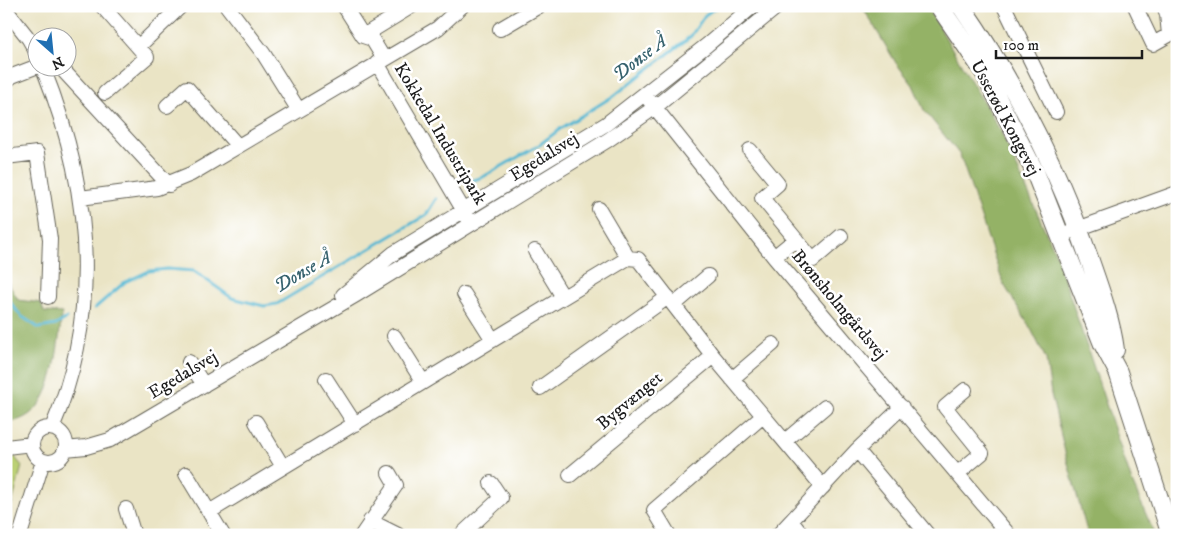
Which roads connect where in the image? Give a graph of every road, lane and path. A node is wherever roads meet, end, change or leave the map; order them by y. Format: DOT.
graph roads {
  1 [pos="102,6"];
  2 [pos="181,6"];
  3 [pos="226,6"];
  4 [pos="344,6"];
  5 [pos="412,6"];
  6 [pos="462,6"];
  7 [pos="538,6"];
  8 [pos="752,6"];
  9 [pos="778,6"];
  10 [pos="939,6"];
  11 [pos="961,6"];
  12 [pos="972,6"];
  13 [pos="1004,6"];
  14 [pos="1135,6"];
  15 [pos="1165,7"];
  16 [pos="6,10"];
  17 [pos="500,29"];
  18 [pos="363,36"];
  19 [pos="982,36"];
  20 [pos="28,38"];
  21 [pos="138,47"];
  22 [pos="380,61"];
  23 [pos="28,70"];
  24 [pos="46,78"];
  25 [pos="69,78"];
  26 [pos="6,82"];
  27 [pos="105,93"];
  28 [pos="645,95"];
  29 [pos="167,106"];
  30 [pos="654,108"];
  31 [pos="298,109"];
  32 [pos="1056,112"];
  33 [pos="237,145"];
  34 [pos="750,150"];
  35 [pos="6,157"];
  36 [pos="169,185"];
  37 [pos="1177,193"];
  38 [pos="80,198"];
  39 [pos="599,208"];
  40 [pos="463,210"];
  41 [pos="472,224"];
  42 [pos="1078,228"];
  43 [pos="1061,235"];
  44 [pos="841,236"];
  45 [pos="796,239"];
  46 [pos="535,251"];
  47 [pos="774,257"];
  48 [pos="628,258"];
  49 [pos="708,276"];
  50 [pos="380,281"];
  51 [pos="464,294"];
  52 [pos="48,297"];
  53 [pos="563,297"];
  54 [pos="671,301"];
  55 [pos="316,318"];
  56 [pos="394,336"];
  57 [pos="493,340"];
  58 [pos="773,344"];
  59 [pos="713,356"];
  60 [pos="189,362"];
  61 [pos="1118,372"];
  62 [pos="326,379"];
  63 [pos="732,379"];
  64 [pos="423,382"];
  65 [pos="204,385"];
  66 [pos="540,388"];
  67 [pos="964,390"];
  68 [pos="825,407"];
  69 [pos="902,407"];
  70 [pos="763,416"];
  71 [pos="256,422"];
  72 [pos="355,424"];
  73 [pos="52,428"];
  74 [pos="785,441"];
  75 [pos="32,444"];
  76 [pos="6,447"];
  77 [pos="65,449"];
  78 [pos="857,450"];
  79 [pos="43,461"];
  80 [pos="283,467"];
  81 [pos="389,473"];
  82 [pos="958,473"];
  83 [pos="186,474"];
  84 [pos="570,475"];
  85 [pos="490,482"];
  86 [pos="823,487"];
  87 [pos="126,509"];
  88 [pos="209,512"];
  89 [pos="370,521"];
  90 [pos="790,522"];
  91 [pos="20,535"];
  92 [pos="134,535"];
  93 [pos="223,535"];
  94 [pos="362,535"];
  95 [pos="398,535"];
  96 [pos="461,535"];
  97 [pos="669,535"];
  98 [pos="778,535"];
  99 [pos="802,535"];
  100 [pos="928,535"];
  101 [pos="1009,535"];
  102 [pos="1172,535"];
  1 -- 21 [label="street"];
  2 -- 21 [label="street"];
  3 -- 31 [label="street"];
  4 -- 18 [label="street"];
  5 -- 18 [label="street"];
  6 -- 22 [label="street, Kokkedal Industripark"];
  7 -- 17 [label="street"];
  8 -- 28 [label="street, Egedalsvej"];
  9 -- 30 [label="street, Egedalsvej"];
  10 -- 43 [label="main road, Usserød Kongevej"];
  11 -- 19 [label="main road, Usserød Kongevej"];
  12 -- 19 [label="street"];
  13 -- 32 [label="street"];
  14 -- 15 [label="street"];
  16 -- 20 [label="street"];
  18 -- 22 [label="street"];
  19 -- 42 [label="main road, Usserød Kongevej"];
  21 -- 27 [label="street"];
  22 -- 31 [label="street, Kokkedal Industripark"];
  22 -- 40 [label="street, Kokkedal Industripark"];
  23 -- 26 [label="street"];
  24 -- 38 [label="street"];
  25 -- 36 [label="street"];
  28 -- 30 [label="street, Brønsholmgårdsvej"];
  28 -- 40 [label="street, Egedalsvej"];
  29 -- 33 [label="street"];
  30 -- 41 [label="street, Egedalsvej"];
  30 -- 47 [label="street, Brønsholmgårdsvej"];
  31 -- 33 [label="street, Kokkedal Industripark"];
  33 -- 36 [label="street, Kokkedal Industripark"];
  34 -- 45 [label="street"];
  35 -- 52 [label="street"];
  36 -- 38 [label="street, Kokkedal Industripark"];
  37 -- 42 [label="street"];
  38 -- 73 [label="street"];
  39 -- 48 [label="street"];
  40 -- 41 [label="street, Kokkedal Industripark"];
  40 -- 50 [label="street"];
  40 -- 55 [label="street, Egedalsvej"];
  41 -- 50 [label="street, Egedalsvej"];
  42 -- 43 [label="street"];
  42 -- 61 [label="main road, Usserød Kongevej"];
  43 -- 61 [label="main road, Usserød Kongevej"];
  44 -- 45 [label="street"];
  45 -- 47 [label="street"];
  46 -- 53 [label="street"];
  47 -- 69 [label="street, Brønsholmgårdsvej"];
  48 -- 53 [label="street"];
  48 -- 54 [label="street"];
  49 -- 54 [label="street"];
  50 -- 55 [label="street, Egedalsvej"];
  51 -- 57 [label="street"];
  53 -- 57 [label="street"];
  54 -- 59 [label="street"];
  54 -- 66 [label="street"];
  55 -- 65 [label="street, Egedalsvej"];
  56 -- 64 [label="street"];
  57 -- 64 [label="street"];
  58 -- 63 [label="street"];
  59 -- 63 [label="street"];
  59 -- 84 [label="street, Bygvænget"];
  60 -- 65 [label="street"];
  61 -- 102 [label="main road"];
  62 -- 72 [label="street"];
  63 -- 70 [label="street"];
  64 -- 72 [label="street"];
  65 -- 77 [label="street, Egedalsvej"];
  67 -- 82 [label="street"];
  68 -- 74 [label="street"];
  69 -- 78 [label="street"];
  69 -- 82 [label="street, Brønsholmgårdsvej"];
  70 -- 74 [label="street"];
  70 -- 97 [label="street"];
  71 -- 80 [label="street"];
  72 -- 80 [label="street"];
  73 -- 75 [label="street"];
  73 -- 77 [label="street"];
  74 -- 86 [label="street"];
  75 -- 76 [label="street"];
  75 -- 79 [label="street"];
  77 -- 79 [label="street"];
  78 -- 86 [label="street"];
  78 -- 100 [label="street"];
  79 -- 91 [label="street"];
  80 -- 88 [label="street"];
  81 -- 89 [label="street"];
  82 -- 101 [label="street, Brønsholmgårdsvej"];
  83 -- 88 [label="street"];
  85 -- 96 [label="street"];
  86 -- 90 [label="street"];
  87 -- 92 [label="street"];
  88 -- 93 [label="street"];
  89 -- 94 [label="street"];
  89 -- 95 [label="street"];
  90 -- 98 [label="street"];
  90 -- 99 [label="street"];
}
